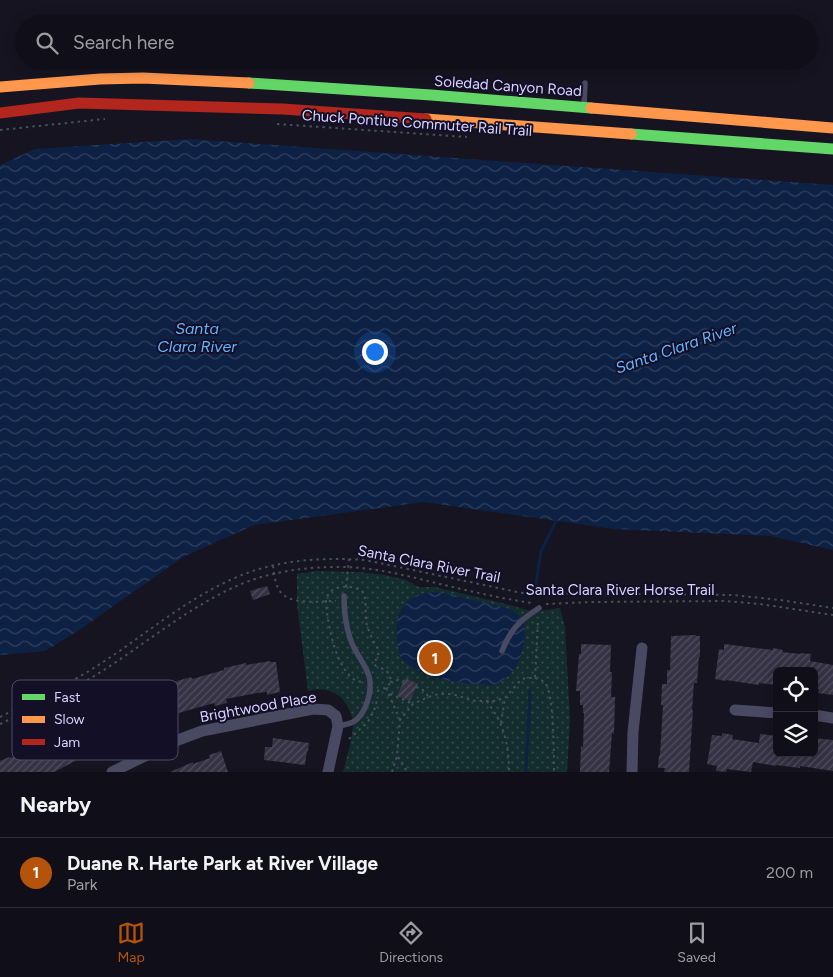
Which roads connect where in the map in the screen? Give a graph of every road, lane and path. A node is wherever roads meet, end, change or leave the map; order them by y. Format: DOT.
graph roads {
  1 [pos="585,83"];
  2 [pos="0,87"];
  3 [pos="431,95"];
  4 [pos="422,105"];
  5 [pos="396,106"];
  6 [pos="584,107"];
  7 [pos="297,110"];
  8 [pos="0,113"];
  9 [pos="108,118"];
  10 [pos="278,124"];
  11 [pos="833,128"];
  12 [pos="0,130"];
  13 [pos="466,137"];
  14 [pos="833,149"];
  15 [pos="349,559"];
  16 [pos="273,566"];
  17 [pos="348,567"];
  18 [pos="275,574"];
  19 [pos="539,594"];
  20 [pos="344,596"];
  21 [pos="539,606"];
  22 [pos="833,608"];
  23 [pos="833,615"];
  24 [pos="642,648"];
  25 [pos="502,651"];
  26 [pos="374,668"];
  27 [pos="535,678"];
  28 [pos="73,680"];
  29 [pos="88,680"];
  30 [pos="404,681"];
  31 [pos="390,682"];
  32 [pos="416,687"];
  33 [pos="386,688"];
  34 [pos="379,691"];
  35 [pos="390,694"];
  36 [pos="428,697"];
  37 [pos="505,698"];
  38 [pos="487,702"];
  39 [pos="413,704"];
  40 [pos="12,710"];
  41 [pos="735,710"];
  42 [pos="773,713"];
  43 [pos="0,716"];
  44 [pos="818,716"];
  45 [pos="12,718"];
  46 [pos="833,718"];
  47 [pos="400,720"];
  48 [pos="0,724"];
  49 [pos="501,724"];
  50 [pos="338,726"];
  51 [pos="178,740"];
  52 [pos="397,756"];
  53 [pos="137,760"];
  54 [pos="112,772"];
  55 [pos="328,772"];
  56 [pos="392,772"];
  57 [pos="407,772"];
  58 [pos="509,772"];
  59 [pos="554,772"];
  60 [pos="632,772"];
  1 -- 6 [label="lane"];
  2 -- 3 [label="main road, Soledad Canyon Road"];
  3 -- 4 [label="main road"];
  3 -- 6 [label="main road, Soledad Canyon Road"];
  5 -- 7 [label="main road"];
  6 -- 11 [label="main road, Soledad Canyon Road"];
  7 -- 8 [label="main road"];
  7 -- 14 [label="main road"];
  9 -- 12 [label="path"];
  10 -- 13 [label="path, Chuck Pontius Commuter Rail Trail"];
  15 -- 16 [label="path, Santa Clara River Trail"];
  15 -- 17 [label="path"];
  15 -- 19 [label="path, Santa Clara River Trail"];
  16 -- 18 [label="path"];
  16 -- 28 [label="path, Santa Clara River Trail"];
  17 -- 18 [label="path, Santa Clara River Horse Trail"];
  17 -- 20 [label="path"];
  17 -- 21 [label="path, Santa Clara River Horse Trail"];
  18 -- 20 [label="path"];
  18 -- 29 [label="path, Santa Clara River Horse Trail"];
  19 -- 21 [label="path"];
  19 -- 22 [label="path, Santa Clara River Trail"];
  20 -- 50 [label="lane"];
  21 -- 23 [label="path, Santa Clara River Horse Trail"];
  21 -- 25 [label="lane"];
  21 -- 27 [label="path"];
  24 -- 60 [label="street"];
  26 -- 31 [label="path"];
  27 -- 37 [label="path"];
  27 -- 59 [label="path"];
  30 -- 31 [label="path"];
  31 -- 33 [label="path"];
  32 -- 36 [label="path"];
  33 -- 34 [label="path"];
  33 -- 35 [label="path"];
  35 -- 39 [label="path"];
  35 -- 47 [label="path"];
  36 -- 38 [label="path"];
  36 -- 39 [label="path"];
  37 -- 38 [label="path"];
  37 -- 49 [label="path"];
  38 -- 49 [label="path"];
  39 -- 47 [label="path"];
  40 -- 43 [label="path, Santa Clara River Trail"];
  41 -- 42 [label="street"];
  44 -- 46 [label="street"];
  45 -- 48 [label="path, Santa Clara River Horse Trail"];
  47 -- 52 [label="path"];
  49 -- 58 [label="path"];
  50 -- 51 [label="street, Brightwood Place"];
  50 -- 55 [label="street"];
  52 -- 56 [label="path"];
  52 -- 57 [label="path"];
  53 -- 54 [label="street, Brightwood Place"];
}
